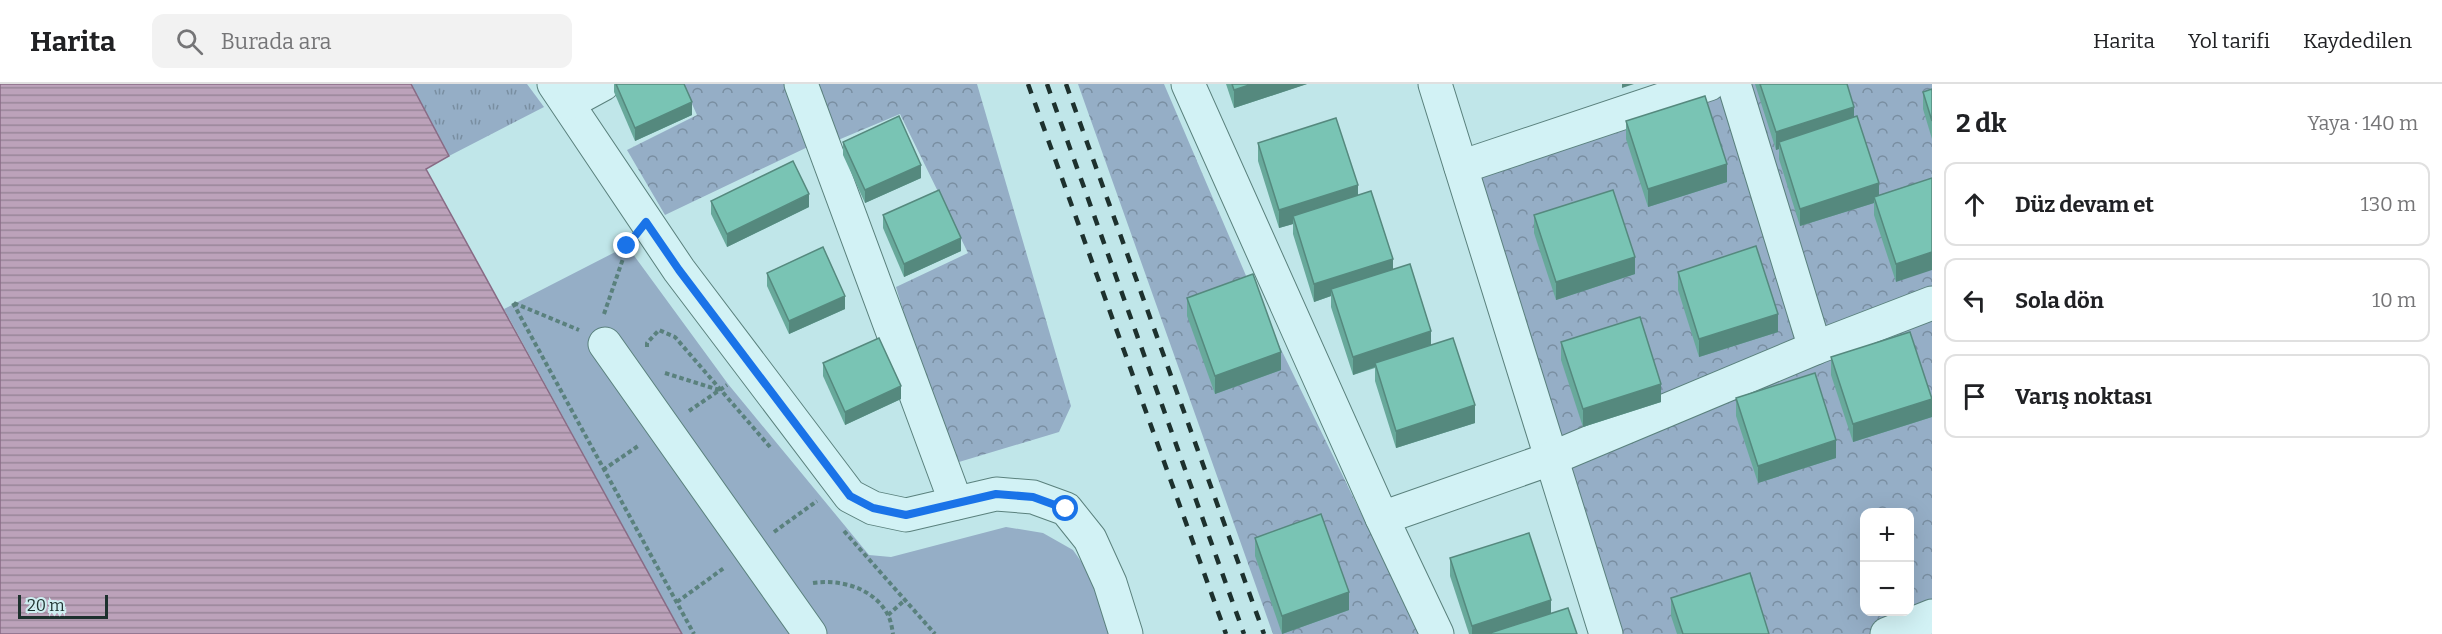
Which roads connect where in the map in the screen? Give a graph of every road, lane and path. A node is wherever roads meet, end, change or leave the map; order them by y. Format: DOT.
graph roads {
  1 [pos="603,84"];
  2 [pos="801,84"];
  3 [pos="1188,84"];
  4 [pos="1435,84"];
  5 [pos="1709,84"];
  6 [pos="1734,84"];
  7 [pos="561,94"];
  8 [pos="1461,167"];
  9 [pos="646,222"];
  10 [pos="1932,303"];
  11 [pos="605,345"];
  12 [pos="1815,348"];
  13 [pos="648,352"];
  14 [pos="658,367"];
  15 [pos="1550,459"];
  16 [pos="956,503"];
  17 [pos="1382,518"];
  18 [pos="782,595"];
  19 [pos="905,600"];
  20 [pos="888,615"];
  21 [pos="1932,616"];
  22 [pos="694,634"];
  23 [pos="810,634"];
  24 [pos="893,634"];
  25 [pos="1126,634"];
  26 [pos="1437,634"];
  27 [pos="1606,634"];
  28 [pos="1887,634"];
  1 -- 7 [label="street"];
  2 -- 16 [label="street"];
  3 -- 17 [label="street"];
  4 -- 8 [label="street"];
  5 -- 8 [label="street"];
  6 -- 12 [label="street"];
  7 -- 9 [label="street"];
  8 -- 15 [label="street"];
  9 -- 11 [label="path"];
  9 -- 16 [label="street"];
  10 -- 12 [label="street"];
  11 -- 18 [label="street"];
  11 -- 22 [label="path"];
  12 -- 15 [label="street"];
  13 -- 14 [label="path"];
  15 -- 17 [label="street"];
  15 -- 27 [label="street"];
  16 -- 25 [label="street"];
  17 -- 26 [label="street"];
  18 -- 20 [label="path"];
  18 -- 23 [label="street"];
  19 -- 20 [label="path"];
  20 -- 24 [label="path"];
  21 -- 28 [label="street"];
}
